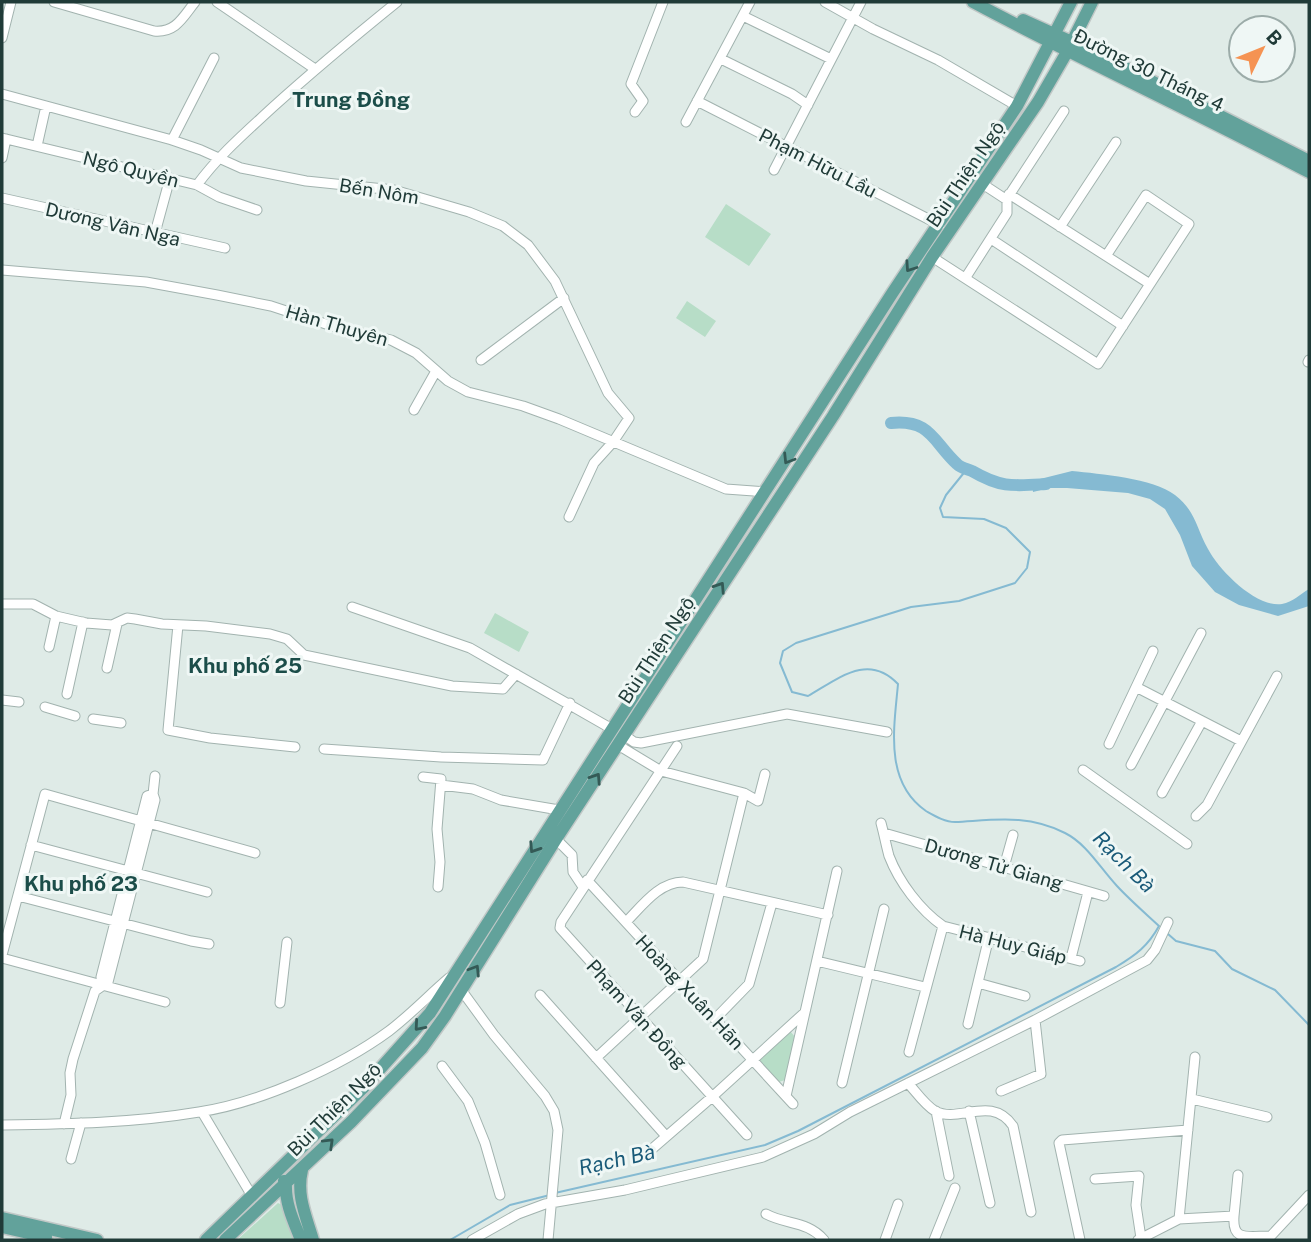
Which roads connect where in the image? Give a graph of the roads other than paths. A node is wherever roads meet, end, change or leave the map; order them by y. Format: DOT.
graph roads {
  1 [pos="11,2"];
  2 [pos="54,2"];
  3 [pos="195,2"];
  4 [pos="217,2"];
  5 [pos="397,2"];
  6 [pos="663,2"];
  7 [pos="750,2"];
  8 [pos="825,2"];
  9 [pos="861,2"];
  10 [pos="973,2"];
  11 [pos="989,2"];
  12 [pos="1071,2"];
  13 [pos="1092,2"];
  14 [pos="743,16"];
  15 [pos="852,18"];
  16 [pos="2,38"];
  17 [pos="1053,39"];
  18 [pos="1070,47"];
  19 [pos="214,58"];
  20 [pos="721,59"];
  21 [pos="831,59"];
  22 [pos="315,69"];
  23 [pos="2,94"];
  24 [pos="697,101"];
  25 [pos="807,105"];
  26 [pos="46,106"];
  27 [pos="1017,106"];
  28 [pos="1198,110"];
  29 [pos="1064,111"];
  30 [pos="635,112"];
  31 [pos="686,122"];
  32 [pos="4,138"];
  33 [pos="172,140"];
  34 [pos="1116,142"];
  35 [pos="37,146"];
  36 [pos="786,147"];
  37 [pos="2,158"];
  38 [pos="217,158"];
  39 [pos="1309,161"];
  40 [pos="774,170"];
  41 [pos="1309,172"];
  42 [pos="170,178"];
  43 [pos="976,179"];
  44 [pos="197,185"];
  45 [pos="1008,197"];
  46 [pos="2,198"];
  47 [pos="257,210"];
  48 [pos="940,225"];
  49 [pos="1060,227"];
  50 [pos="155,233"];
  51 [pos="991,239"];
  52 [pos="225,248"];
  53 [pos="1105,256"];
  54 [pos="932,257"];
  55 [pos="2,270"];
  56 [pos="966,277"];
  57 [pos="1150,284"];
  58 [pos="564,298"];
  59 [pos="1123,326"];
  60 [pos="481,360"];
  61 [pos="847,365"];
  62 [pos="436,371"];
  63 [pos="860,373"];
  64 [pos="414,410"];
  65 [pos="613,442"];
  66 [pos="766,492"];
  67 [pos="569,517"];
  68 [pos="753,524"];
  69 [pos="2,604"];
  70 [pos="352,607"];
  71 [pos="56,616"];
  72 [pos="83,622"];
  73 [pos="117,624"];
  74 [pos="178,625"];
  75 [pos="1201,633"];
  76 [pos="49,647"];
  77 [pos="1153,652"];
  78 [pos="107,668"];
  79 [pos="516,674"];
  80 [pos="1277,676"];
  81 [pos="1136,687"];
  82 [pos="67,694"];
  83 [pos="2,700"];
  84 [pos="19,702"];
  85 [pos="1166,702"];
  86 [pos="570,703"];
  87 [pos="45,707"];
  88 [pos="75,716"];
  89 [pos="93,719"];
  90 [pos="1202,721"];
  91 [pos="121,723"];
  92 [pos="887,732"];
  93 [pos="615,737"];
  94 [pos="1241,741"];
  95 [pos="1109,744"];
  96 [pos="677,746"];
  97 [pos="295,747"];
  98 [pos="324,749"];
  99 [pos="1131,765"];
  100 [pos="1083,770"];
  101 [pos="661,771"];
  102 [pos="765,774"];
  103 [pos="155,776"];
  104 [pos="423,777"];
  105 [pos="441,785"];
  106 [pos="744,793"];
  107 [pos="1162,793"];
  108 [pos="559,810"];
  109 [pos="1196,816"];
  110 [pos="145,822"];
  111 [pos="881,823"];
  112 [pos="884,833"];
  113 [pos="1013,835"];
  114 [pos="556,839"];
  115 [pos="1187,844"];
  116 [pos="31,845"];
  117 [pos="256,853"];
  118 [pos="1004,867"];
  119 [pos="837,872"];
  120 [pos="132,873"];
  121 [pos="585,884"];
  122 [pos="438,887"];
  123 [pos="721,891"];
  124 [pos="207,892"];
  125 [pos="1088,892"];
  126 [pos="18,896"];
  127 [pos="1104,896"];
  128 [pos="772,902"];
  129 [pos="884,909"];
  130 [pos="828,915"];
  131 [pos="626,922"];
  132 [pos="1168,922"];
  133 [pos="118,923"];
  134 [pos="943,926"];
  135 [pos="989,937"];
  136 [pos="287,942"];
  137 [pos="209,944"];
  138 [pos="2,956"];
  139 [pos="817,961"];
  140 [pos="458,970"];
  141 [pos="868,973"];
  142 [pos="680,981"];
  143 [pos="978,983"];
  144 [pos="102,986"];
  145 [pos="925,987"];
  146 [pos="462,990"];
  147 [pos="540,995"];
  148 [pos="1025,996"];
  149 [pos="165,1002"];
  150 [pos="280,1003"];
  151 [pos="804,1013"];
  152 [pos="640,1018"];
  153 [pos="715,1019"];
  154 [pos="1035,1020"];
  155 [pos="968,1024"];
  156 [pos="909,1052"];
  157 [pos="1195,1057"];
  158 [pos="596,1058"];
  159 [pos="752,1060"];
  160 [pos="442,1066"];
  161 [pos="842,1083"];
  162 [pos="908,1083"];
  163 [pos="1001,1091"];
  164 [pos="786,1096"];
  165 [pos="712,1097"];
  166 [pos="1192,1100"];
  167 [pos="793,1104"];
  168 [pos="936,1111"];
  169 [pos="969,1111"];
  170 [pos="202,1112"];
  171 [pos="1267,1117"];
  172 [pos="81,1123"];
  173 [pos="64,1124"];
  174 [pos="2,1125"];
  175 [pos="1188,1130"];
  176 [pos="747,1135"];
  177 [pos="666,1136"];
  178 [pos="645,1155"];
  179 [pos="292,1158"];
  180 [pos="71,1159"];
  181 [pos="302,1169"];
  182 [pos="276,1173"];
  183 [pos="1238,1175"];
  184 [pos="949,1176"];
  185 [pos="1095,1179"];
  186 [pos="286,1184"];
  187 [pos="955,1188"];
  188 [pos="500,1195"];
  189 [pos="1309,1195"];
  190 [pos="252,1196"];
  191 [pos="551,1203"];
  192 [pos="990,1203"];
  193 [pos="898,1204"];
  194 [pos="1031,1212"];
  195 [pos="766,1214"];
  196 [pos="1234,1216"];
  197 [pos="2,1218"];
  198 [pos="1179,1219"];
  199 [pos="2,1227"];
  200 [pos="1269,1238"];
  201 [pos="1140,1239"];
  202 [pos="60,1240"];
  203 [pos="97,1240"];
  204 [pos="206,1240"];
  205 [pos="225,1240"];
  206 [pos="301,1240"];
  207 [pos="313,1240"];
  208 [pos="472,1240"];
  209 [pos="548,1240"];
  210 [pos="824,1240"];
  211 [pos="885,1240"];
  212 [pos="934,1240"];
  213 [pos="1080,1240"];
  1 -- 16 [label="street"];
  2 -- 3 [label="street"];
  4 -- 22 [label="street"];
  5 -- 22 [label="street"];
  6 -- 30 [label="street"];
  7 -- 14 [label="street"];
  8 -- 15 [label="street"];
  9 -- 15 [label="street"];
  10 -- 17 [label="main road, Đường 30 Tháng 4"];
  11 -- 17 [label="main road, Đường 30 Tháng 4"];
  12 -- 17 [label="main road, Bùi Thiện Ngộ"];
  13 -- 18 [label="main road, Bùi Thiện Ngộ"];
  14 -- 20 [label="street"];
  14 -- 21 [label="street"];
  15 -- 21 [label="street"];
  15 -- 27 [label="street"];
  17 -- 18 [label="main road, Đường 30 Tháng 4"];
  17 -- 27 [label="main road, Bùi Thiện Ngộ"];
  18 -- 28 [label="main road, Đường 30 Tháng 4"];
  18 -- 43 [label="main road, Bùi Thiện Ngộ"];
  19 -- 33 [label="street"];
  20 -- 24 [label="street"];
  20 -- 25 [label="street"];
  21 -- 25 [label="street"];
  22 -- 38 [label="street"];
  23 -- 26 [label="street, Bến Nôm"];
  24 -- 31 [label="street"];
  24 -- 36 [label="street, Phạm Hữu Lầu"];
  25 -- 36 [label="street"];
  26 -- 33 [label="street, Bến Nôm"];
  26 -- 35 [label="street"];
  27 -- 43 [label="main road, Bùi Thiện Ngộ"];
  28 -- 39 [label="main road, Đường 30 Tháng 4"];
  28 -- 41 [label="main road, Đường 30 Tháng 4"];
  29 -- 45 [label="street"];
  32 -- 35 [label="street, Ngô Quyền"];
  32 -- 37 [label="street"];
  33 -- 38 [label="street, Bến Nôm"];
  34 -- 49 [label="street"];
  35 -- 42 [label="street, Ngô Quyền"];
  36 -- 40 [label="street"];
  36 -- 48 [label="street, Phạm Hữu Lầu"];
  38 -- 44 [label="street"];
  38 -- 58 [label="street, Bến Nôm"];
  42 -- 44 [label="street, Ngô Quyền"];
  42 -- 50 [label="street"];
  43 -- 45 [label="street"];
  43 -- 48 [label="main road, Bùi Thiện Ngộ"];
  43 -- 54 [label="main road, Bùi Thiện Ngộ"];
  44 -- 47 [label="street, Ngô Quyền"];
  45 -- 49 [label="street"];
  45 -- 51 [label="street"];
  46 -- 50 [label="street, Dương Vân Nga"];
  48 -- 61 [label="main road, Bùi Thiện Ngộ, one-way"];
  49 -- 53 [label="street"];
  50 -- 52 [label="street, Dương Vân Nga"];
  51 -- 56 [label="street"];
  51 -- 59 [label="street"];
  53 -- 57 [label="street"];
  53 -- 57 [label="street"];
  54 -- 56 [label="street"];
  54 -- 63 [label="main road, Bùi Thiện Ngộ"];
  55 -- 62 [label="street, Hàn Thuyên"];
  56 -- 59 [label="street"];
  57 -- 59 [label="street"];
  58 -- 60 [label="street"];
  58 -- 65 [label="street, Bến Nôm"];
  61 -- 63 [label="main road"];
  61 -- 66 [label="main road, Bùi Thiện Ngộ, one-way"];
  62 -- 64 [label="street"];
  62 -- 65 [label="street, Hàn Thuyên"];
  63 -- 68 [label="main road, Bùi Thiện Ngộ"];
  65 -- 66 [label="street, Hàn Thuyên"];
  65 -- 67 [label="street"];
  66 -- 68 [label="main road, Bùi Thiện Ngộ"];
  68 -- 93 [label="main road, Bùi Thiện Ngộ"];
  69 -- 71 [label="street"];
  70 -- 79 [label="street"];
  71 -- 72 [label="street"];
  71 -- 76 [label="street"];
  72 -- 73 [label="street"];
  72 -- 82 [label="street"];
  73 -- 74 [label="street"];
  73 -- 78 [label="street"];
  74 -- 79 [label="street"];
  74 -- 97 [label="street"];
  75 -- 85 [label="street"];
  77 -- 81 [label="street"];
  79 -- 86 [label="street"];
  80 -- 94 [label="street"];
  81 -- 85 [label="street"];
  81 -- 95 [label="street"];
  83 -- 84 [label="street"];
  85 -- 90 [label="street"];
  85 -- 99 [label="street"];
  86 -- 93 [label="street"];
  86 -- 98 [label="street"];
  87 -- 88 [label="street"];
  89 -- 91 [label="street"];
  90 -- 94 [label="street"];
  90 -- 107 [label="street"];
  92 -- 93 [label="street"];
  93 -- 101 [label="street"];
  93 -- 108 [label="main road, Bùi Thiện Ngộ"];
  114 -- 93 [label="main road, Bùi Thiện Ngộ, one-way"];
  94 -- 109 [label="street"];
  96 -- 101 [label="street"];
  100 -- 115 [label="street"];
  101 -- 106 [label="street"];
  101 -- 121 [label="street"];
  102 -- 106 [label="street"];
  103 -- 110 [label="street"];
  104 -- 105 [label="street"];
  105 -- 108 [label="street"];
  105 -- 122 [label="street"];
  106 -- 123 [label="street"];
  108 -- 140 [label="main road, Bùi Thiện Ngộ, one-way"];
  110 -- 116 [label="street"];
  110 -- 117 [label="street"];
  110 -- 120 [label="street"];
  111 -- 112 [label="street, Hà Huy Giáp"];
  112 -- 118 [label="street, Dương Tử Giang"];
  112 -- 134 [label="street, Hà Huy Giáp"];
  113 -- 118 [label="street"];
  114 -- 121 [label="street"];
  146 -- 114 [label="main road, Bùi Thiện Ngộ, one-way"];
  116 -- 120 [label="street"];
  116 -- 126 [label="street"];
  118 -- 125 [label="street, Dương Tử Giang"];
  119 -- 130 [label="street"];
  120 -- 124 [label="street"];
  120 -- 133 [label="street"];
  121 -- 131 [label="street, Hoàng Xuân Hãn"];
  121 -- 152 [label="street, Phạm Văn Đồng"];
  123 -- 128 [label="street"];
  123 -- 131 [label="street"];
  123 -- 142 [label="street"];
  125 -- 127 [label="street, Dương Tử Giang"];
  125 -- 135 [label="street, Hà Huy Giáp"];
  126 -- 133 [label="street"];
  126 -- 138 [label="street"];
  128 -- 130 [label="street"];
  128 -- 153 [label="street"];
  129 -- 141 [label="street"];
  130 -- 139 [label="street"];
  131 -- 142 [label="street, Hoàng Xuân Hãn"];
  132 -- 154 [label="street"];
  133 -- 137 [label="street"];
  133 -- 144 [label="street"];
  134 -- 135 [label="street, Hà Huy Giáp"];
  134 -- 145 [label="street"];
  135 -- 143 [label="street"];
  136 -- 150 [label="street"];
  138 -- 144 [label="street"];
  139 -- 141 [label="street"];
  139 -- 151 [label="street"];
  140 -- 170 [label="street, Bùi Thiện Ngộ"];
  140 -- 179 [label="main road, Bùi Thiện Ngộ, one-way"];
  141 -- 145 [label="street"];
  141 -- 161 [label="street"];
  142 -- 152 [label="street"];
  142 -- 153 [label="street, Hoàng Xuân Hãn"];
  143 -- 148 [label="street"];
  143 -- 155 [label="street"];
  144 -- 149 [label="street"];
  144 -- 173 [label="street"];
  145 -- 156 [label="street"];
  181 -- 146 [label="main road, Bùi Thiện Ngộ, one-way"];
  146 -- 191 [label="street"];
  147 -- 158 [label="street"];
  151 -- 159 [label="street"];
  151 -- 164 [label="street"];
  152 -- 158 [label="street"];
  152 -- 165 [label="street, Phạm Văn Đồng"];
  153 -- 159 [label="street, Hoàng Xuân Hãn"];
  154 -- 162 [label="street"];
  154 -- 163 [label="street"];
  157 -- 166 [label="street"];
  158 -- 177 [label="street"];
  159 -- 164 [label="street, Hoàng Xuân Hãn"];
  159 -- 165 [label="street"];
  160 -- 188 [label="street"];
  162 -- 168 [label="street"];
  162 -- 191 [label="street"];
  164 -- 167 [label="street, Hoàng Xuân Hãn"];
  165 -- 176 [label="street, Phạm Văn Đồng"];
  165 -- 177 [label="street"];
  166 -- 171 [label="street"];
  166 -- 175 [label="street"];
  168 -- 169 [label="street"];
  168 -- 184 [label="street"];
  169 -- 192 [label="street"];
  169 -- 194 [label="street"];
  170 -- 172 [label="street, Bùi Thiện Ngộ"];
  170 -- 190 [label="street"];
  172 -- 173 [label="street, Bùi Thiện Ngộ"];
  172 -- 180 [label="street"];
  173 -- 174 [label="street, Bùi Thiện Ngộ"];
  175 -- 198 [label="street"];
  175 -- 213 [label="street"];
  177 -- 178 [label="street"];
  179 -- 181 [label="main road"];
  179 -- 182 [label="main road, Bùi Thiện Ngộ"];
  181 -- 186 [label="main road, Bùi Thiện Ngộ"];
  181 -- 207 [label="main road"];
  182 -- 186 [label="main road"];
  182 -- 190 [label="main road, Bùi Thiện Ngộ"];
  183 -- 196 [label="street"];
  185 -- 201 [label="street"];
  186 -- 205 [label="main road, Bùi Thiện Ngộ"];
  186 -- 206 [label="main road"];
  187 -- 212 [label="street"];
  189 -- 200 [label="street"];
  190 -- 204 [label="main road, Bùi Thiện Ngộ"];
  191 -- 208 [label="street"];
  191 -- 209 [label="street"];
  193 -- 211 [label="street"];
  195 -- 210 [label="street"];
  196 -- 198 [label="street"];
  196 -- 200 [label="street"];
  197 -- 203 [label="main road"];
  198 -- 201 [label="street"];
  199 -- 202 [label="main road"];
}
